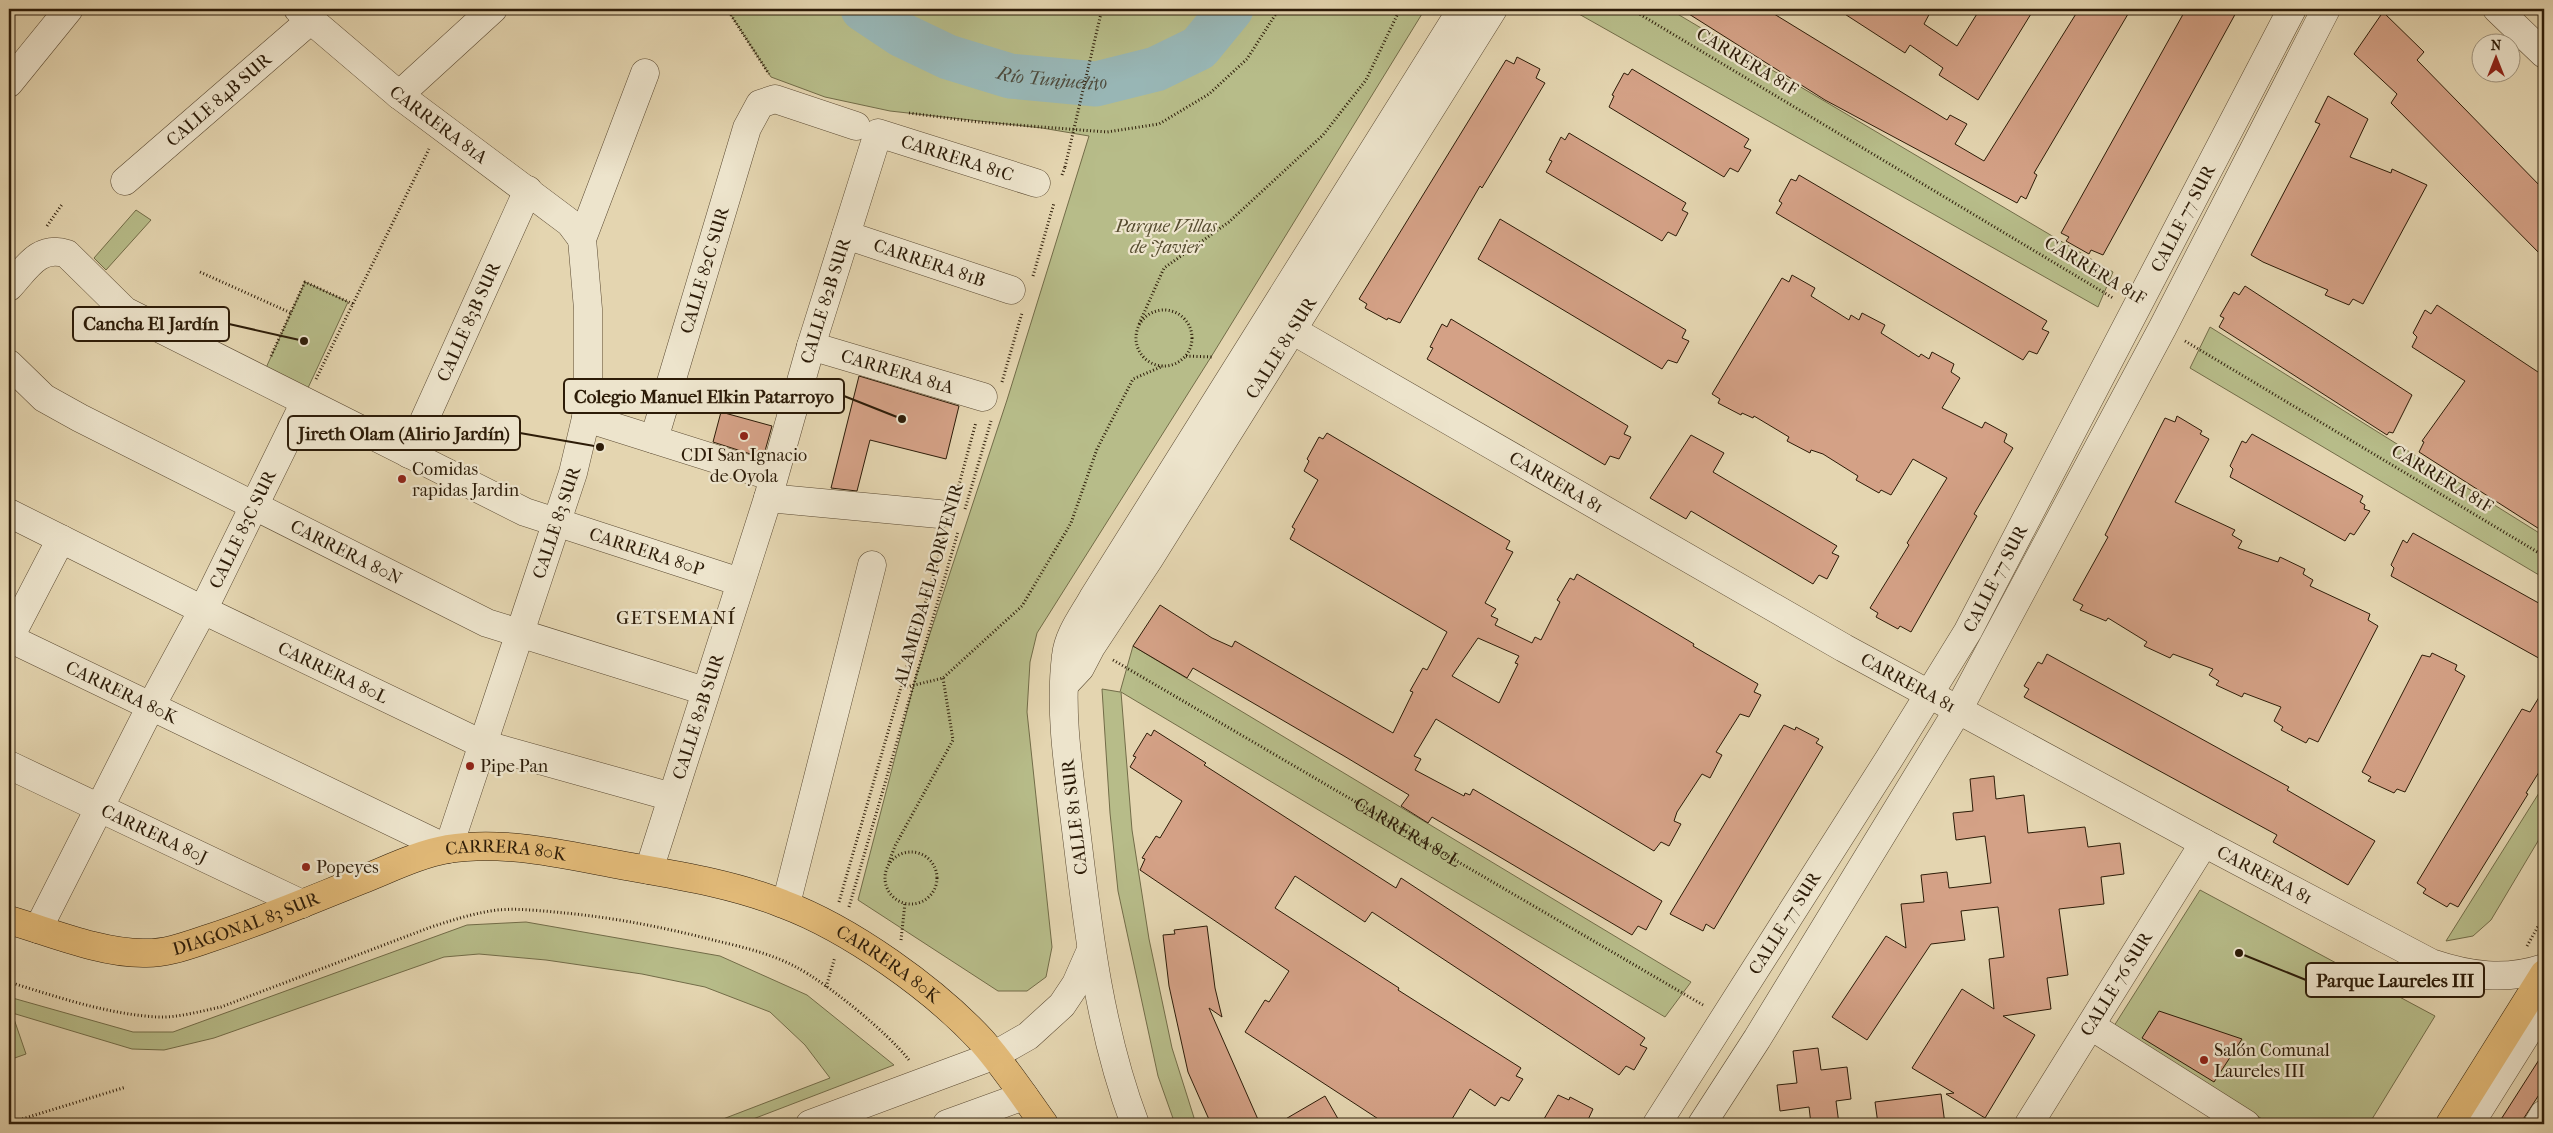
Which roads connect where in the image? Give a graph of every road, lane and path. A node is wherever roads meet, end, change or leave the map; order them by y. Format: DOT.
graph roads {
  1 [pos="69,9"];
  2 [pos="494,9"];
  3 [pos="727,9"];
  4 [pos="1102,9"];
  5 [pos="1279,9"];
  6 [pos="1400,9"];
  7 [pos="1462,9"];
  8 [pos="1493,9"];
  9 [pos="1631,9"];
  10 [pos="2292,9"];
  11 [pos="2326,9"];
  12 [pos="2497,9"];
  13 [pos="304,14"];
  14 [pos="2544,54"];
  15 [pos="645,74"];
  16 [pos="9,83"];
  17 [pos="399,95"];
  18 [pos="760,104"];
  19 [pos="793,107"];
  20 [pos="900,112"];
  21 [pos="440,126"];
  22 [pos="867,129"];
  23 [pos="1062,176"];
  24 [pos="125,181"];
  25 [pos="1046,189"];
  26 [pos="528,190"];
  27 [pos="846,236"];
  28 [pos="582,239"];
  29 [pos="200,272"];
  30 [pos="9,287"];
  31 [pos="1023,291"];
  32 [pos="353,304"];
  33 [pos="2134,310"];
  34 [pos="291,313"];
  35 [pos="1139,324"];
  36 [pos="2163,327"];
  37 [pos="1292,330"];
  38 [pos="811,346"];
  39 [pos="9,364"];
  40 [pos="1163,366"];
  41 [pos="260,379"];
  42 [pos="992,401"];
  43 [pos="305,402"];
  44 [pos="586,418"];
  45 [pos="654,439"];
  46 [pos="409,454"];
  47 [pos="771,487"];
  48 [pos="254,506"];
  49 [pos="9,513"];
  50 [pos="952,519"];
  51 [pos="556,523"];
  52 [pos="61,539"];
  53 [pos="2544,556"];
  54 [pos="872,565"];
  55 [pos="740,582"];
  56 [pos="203,610"];
  57 [pos="519,633"];
  58 [pos="9,638"];
  59 [pos="1090,647"];
  60 [pos="943,678"];
  61 [pos="1065,684"];
  62 [pos="914,685"];
  63 [pos="902,688"];
  64 [pos="705,691"];
  65 [pos="1930,694"];
  66 [pos="151,706"];
  67 [pos="1958,710"];
  68 [pos="482,744"];
  69 [pos="9,765"];
  70 [pos="672,796"];
  71 [pos="100,808"];
  72 [pos="2204,843"];
  73 [pos="448,850"];
  74 [pos="889,862"];
  75 [pos="649,870"];
  76 [pos="904,903"];
  77 [pos="302,904"];
  78 [pos="786,904"];
  79 [pos="839,904"];
  80 [pos="9,920"];
  81 [pos="38,929"];
  82 [pos="842,934"];
  83 [pos="901,942"];
  84 [pos="1090,950"];
  85 [pos="2544,968"];
  86 [pos="2544,974"];
  87 [pos="9,982"];
  88 [pos="826,987"];
  89 [pos="2544,1006"];
  90 [pos="1726,1018"];
  91 [pos="2091,1026"];
  92 [pos="993,1056"];
  93 [pos="923,1082"];
  94 [pos="126,1087"];
  95 [pos="1024,1096"];
  96 [pos="2544,1114"];
  97 [pos="9,1123"];
  98 [pos="810,1124"];
  99 [pos="947,1124"];
  100 [pos="1044,1124"];
  101 [pos="1135,1124"];
  102 [pos="1657,1124"];
  103 [pos="1702,1124"];
  104 [pos="2030,1124"];
  105 [pos="2246,1124"];
  106 [pos="2450,1124"];
  107 [pos="2470,1124"];
  108 [pos="2538,1124"];
  1 -- 16 [label="street"];
  2 -- 17 [label="street"];
  3 -- 19 [label="path"];
  4 -- 23 [label="path, bridge"];
  5 -- 20 [label="path"];
  6 -- 35 [label="path"];
  7 -- 61 [label="street, CALLE 81 SUR"];
  8 -- 37 [label="street, CALLE 81 SUR"];
  9 -- 33 [label="path, CARRERA 81F"];
  10 -- 33 [label="street, CALLE 77 SUR"];
  11 -- 36 [label="street, CALLE 77 SUR"];
  12 -- 14 [label="street"];
  13 -- 17 [label="street, CARRERA 81A"];
  13 -- 24 [label="street, CALLE 84B SUR"];
  15 -- 28 [label="street, CALLE 83 SUR"];
  17 -- 21 [label="street, CARRERA 81A"];
  18 -- 19 [label="street, CARRERA 81C"];
  18 -- 45 [label="street, CALLE 82C SUR"];
  19 -- 22 [label="street, CARRERA 81C"];
  21 -- 26 [label="street, CARRERA 81A"];
  21 -- 32 [label="path"];
  22 -- 25 [label="street, CARRERA 81C"];
  22 -- 27 [label="street, CALLE 82B SUR"];
  25 -- 31 [label="path, ALAMEDA EL PORVENIR"];
  26 -- 28 [label="street, CARRERA 81A"];
  26 -- 46 [label="street, CALLE 83B SUR"];
  27 -- 31 [label="street, CARRERA 81B"];
  27 -- 38 [label="street, CALLE 82B SUR"];
  28 -- 44 [label="street, CALLE 83 SUR"];
  29 -- 34 [label="path"];
  30 -- 41 [label="street, CARRERA 80P"];
  31 -- 42 [label="path, ALAMEDA EL PORVENIR"];
  32 -- 34 [label="path"];
  32 -- 43 [label="path"];
  33 -- 65 [label="street, CALLE 77 SUR"];
  34 -- 41 [label="path"];
  35 -- 40 [label="path"];
  35 -- 40 [label="path"];
  36 -- 53 [label="path, CARRERA 81F"];
  36 -- 67 [label="street, CALLE 77 SUR"];
  37 -- 59 [label="street, CALLE 81 SUR"];
  37 -- 65 [label="street, CARRERA 81"];
  38 -- 42 [label="street, CARRERA 81A"];
  38 -- 47 [label="street, CALLE 82B SUR"];
  39 -- 48 [label="street, CARRERA 80N"];
  40 -- 60 [label="path"];
  41 -- 43 [label="street, CARRERA 80P"];
  42 -- 50 [label="path"];
  42 -- 50 [label="path, ALAMEDA EL PORVENIR"];
  43 -- 46 [label="street, CARRERA 80P"];
  43 -- 48 [label="street, CALLE 83C SUR"];
  44 -- 45 [label="street"];
  44 -- 51 [label="street, CALLE 83 SUR"];
  45 -- 47 [label="street"];
  46 -- 51 [label="street, CARRERA 80P"];
  47 -- 50 [label="street"];
  47 -- 55 [label="street, CALLE 82B SUR"];
  48 -- 56 [label="street, CALLE 83C SUR"];
  48 -- 57 [label="street, CARRERA 80N"];
  49 -- 52 [label="street, CARRERA 80L"];
  50 -- 62 [label="path, ALAMEDA EL PORVENIR"];
  50 -- 63 [label="path"];
  51 -- 55 [label="street, CARRERA 80P"];
  51 -- 57 [label="street, CALLE 83 SUR"];
  52 -- 56 [label="street, CARRERA 80L"];
  52 -- 58 [label="street"];
  54 -- 78 [label="street"];
  55 -- 64 [label="street, CALLE 82B SUR"];
  56 -- 66 [label="street, CALLE 83C SUR"];
  56 -- 68 [label="street, CARRERA 80L"];
  57 -- 64 [label="street, CARRERA 80N"];
  57 -- 68 [label="street, CALLE 83 SUR"];
  58 -- 66 [label="street, CARRERA 80K"];
  59 -- 61 [label="street, CALLE 81 SUR"];
  59 -- 90 [label="path, CARRERA 80L"];
  60 -- 62 [label="path"];
  60 -- 74 [label="path"];
  61 -- 84 [label="street, CALLE 81 SUR"];
  62 -- 63 [label="path"];
  62 -- 82 [label="path, ALAMEDA EL PORVENIR"];
  63 -- 79 [label="path"];
  64 -- 70 [label="street, CALLE 82B SUR"];
  65 -- 67 [label="street, CARRERA 81"];
  65 -- 90 [label="street, CALLE 77 SUR"];
  66 -- 71 [label="street, CALLE 83C SUR"];
  66 -- 73 [label="street, CARRERA 80K"];
  67 -- 72 [label="street, CARRERA 81"];
  67 -- 103 [label="street, CALLE 77 SUR"];
  68 -- 70 [label="street, CARRERA 80L"];
  68 -- 73 [label="street, CALLE 83 SUR"];
  69 -- 71 [label="street, CARRERA 80J"];
  70 -- 75 [label="street, CALLE 82B SUR"];
  71 -- 77 [label="street, CARRERA 80J"];
  71 -- 81 [label="street, CALLE 83C SUR"];
  72 -- 85 [label="street, CARRERA 81"];
  72 -- 91 [label="street, CALLE 76 SUR"];
  73 -- 75 [label="main road, CARRERA 80K"];
  73 -- 77 [label="main road, DIAGONAL 83 SUR"];
  74 -- 76 [label="path"];
  74 -- 76 [label="path"];
  75 -- 78 [label="main road, CARRERA 80K"];
  76 -- 83 [label="path"];
  77 -- 81 [label="main road, DIAGONAL 83 SUR"];
  78 -- 82 [label="main road, CARRERA 80K"];
  80 -- 81 [label="main road, DIAGONAL 83 SUR"];
  82 -- 88 [label="path, ALAMEDA EL PORVENIR"];
  82 -- 92 [label="main road, CARRERA 80K"];
  84 -- 92 [label="street, CALLE 81 SUR"];
  84 -- 101 [label="street, CALLE 81 SUR"];
  86 -- 106 [label="main road"];
  87 -- 88 [label="path"];
  88 -- 93 [label="path"];
  89 -- 107 [label="street"];
  90 -- 102 [label="street, CALLE 77 SUR"];
  91 -- 104 [label="street, CALLE 76 SUR"];
  91 -- 105 [label="street"];
  92 -- 93 [label="street, CALLE 81 SUR"];
  92 -- 95 [label="main road, CARRERA 80K"];
  93 -- 98 [label="street, CALLE 81 SUR"];
  94 -- 97 [label="path"];
  95 -- 99 [label="street"];
  95 -- 100 [label="main road, CARRERA 80K"];
  96 -- 108 [label="street"];
}
